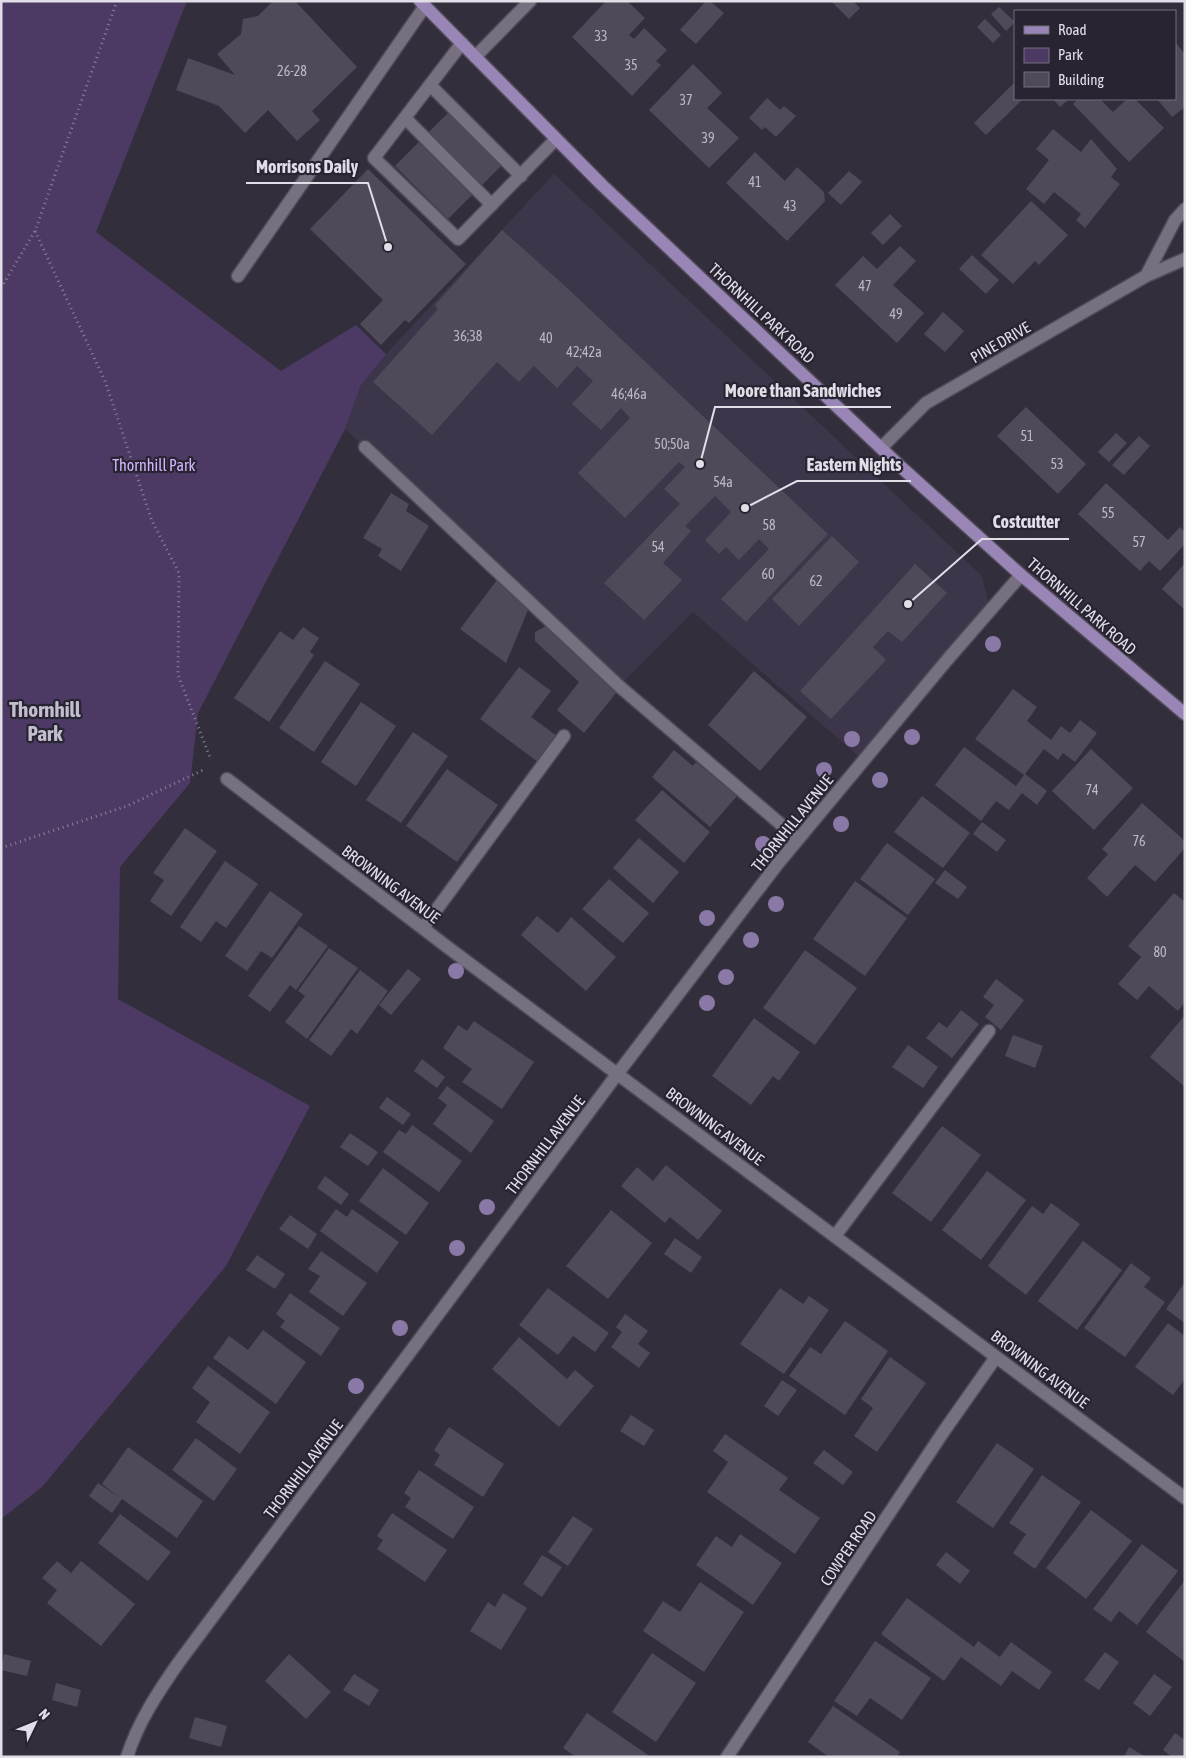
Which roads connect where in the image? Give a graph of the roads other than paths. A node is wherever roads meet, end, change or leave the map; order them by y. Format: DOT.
graph roads {
  1 [pos="530,1"];
  2 [pos="422,4"];
  3 [pos="462,43"];
  4 [pos="475,57"];
  5 [pos="430,85"];
  6 [pos="405,118"];
  7 [pos="556,139"];
  8 [pos="521,176"];
  9 [pos="492,205"];
  10 [pos="1185,209"];
  11 [pos="1185,259"];
  12 [pos="238,276"];
  13 [pos="1146,276"];
  14 [pos="366,447"];
  15 [pos="881,448"];
  16 [pos="1021,575"];
  17 [pos="1185,714"];
  18 [pos="564,736"];
  19 [pos="227,779"];
  20 [pos="798,839"];
  21 [pos="423,928"];
  22 [pos="989,1031"];
  23 [pos="618,1073"];
  24 [pos="835,1236"];
  25 [pos="996,1357"];
  26 [pos="1185,1498"];
  27 [pos="128,1757"];
  28 [pos="727,1757"];
  1 -- 4 [label="street"];
  2 -- 3 [label="main road, THORNHILL PARK ROAD"];
  2 -- 12 [label="street"];
  3 -- 4 [label="main road, THORNHILL PARK ROAD"];
  3 -- 5 [label="street"];
  4 -- 7 [label="main road, THORNHILL PARK ROAD"];
  5 -- 6 [label="street"];
  5 -- 8 [label="street"];
  6 -- 9 [label="street"];
  6 -- 9 [label="street"];
  7 -- 8 [label="street"];
  7 -- 15 [label="main road, THORNHILL PARK ROAD"];
  8 -- 9 [label="street"];
  10 -- 13 [label="street"];
  11 -- 13 [label="street, PINE DRIVE"];
  13 -- 15 [label="street, PINE DRIVE"];
  14 -- 20 [label="street"];
  15 -- 16 [label="main road, THORNHILL PARK ROAD"];
  16 -- 17 [label="main road, THORNHILL PARK ROAD"];
  16 -- 20 [label="street, THORNHILL AVENUE"];
  18 -- 21 [label="street"];
  19 -- 21 [label="street, BROWNING AVENUE"];
  20 -- 23 [label="street, THORNHILL AVENUE"];
  21 -- 23 [label="street, BROWNING AVENUE"];
  22 -- 24 [label="street"];
  23 -- 24 [label="street, BROWNING AVENUE"];
  23 -- 27 [label="street, THORNHILL AVENUE"];
  24 -- 25 [label="street, BROWNING AVENUE"];
  25 -- 26 [label="street, BROWNING AVENUE"];
  25 -- 28 [label="street, COWPER ROAD"];
}
